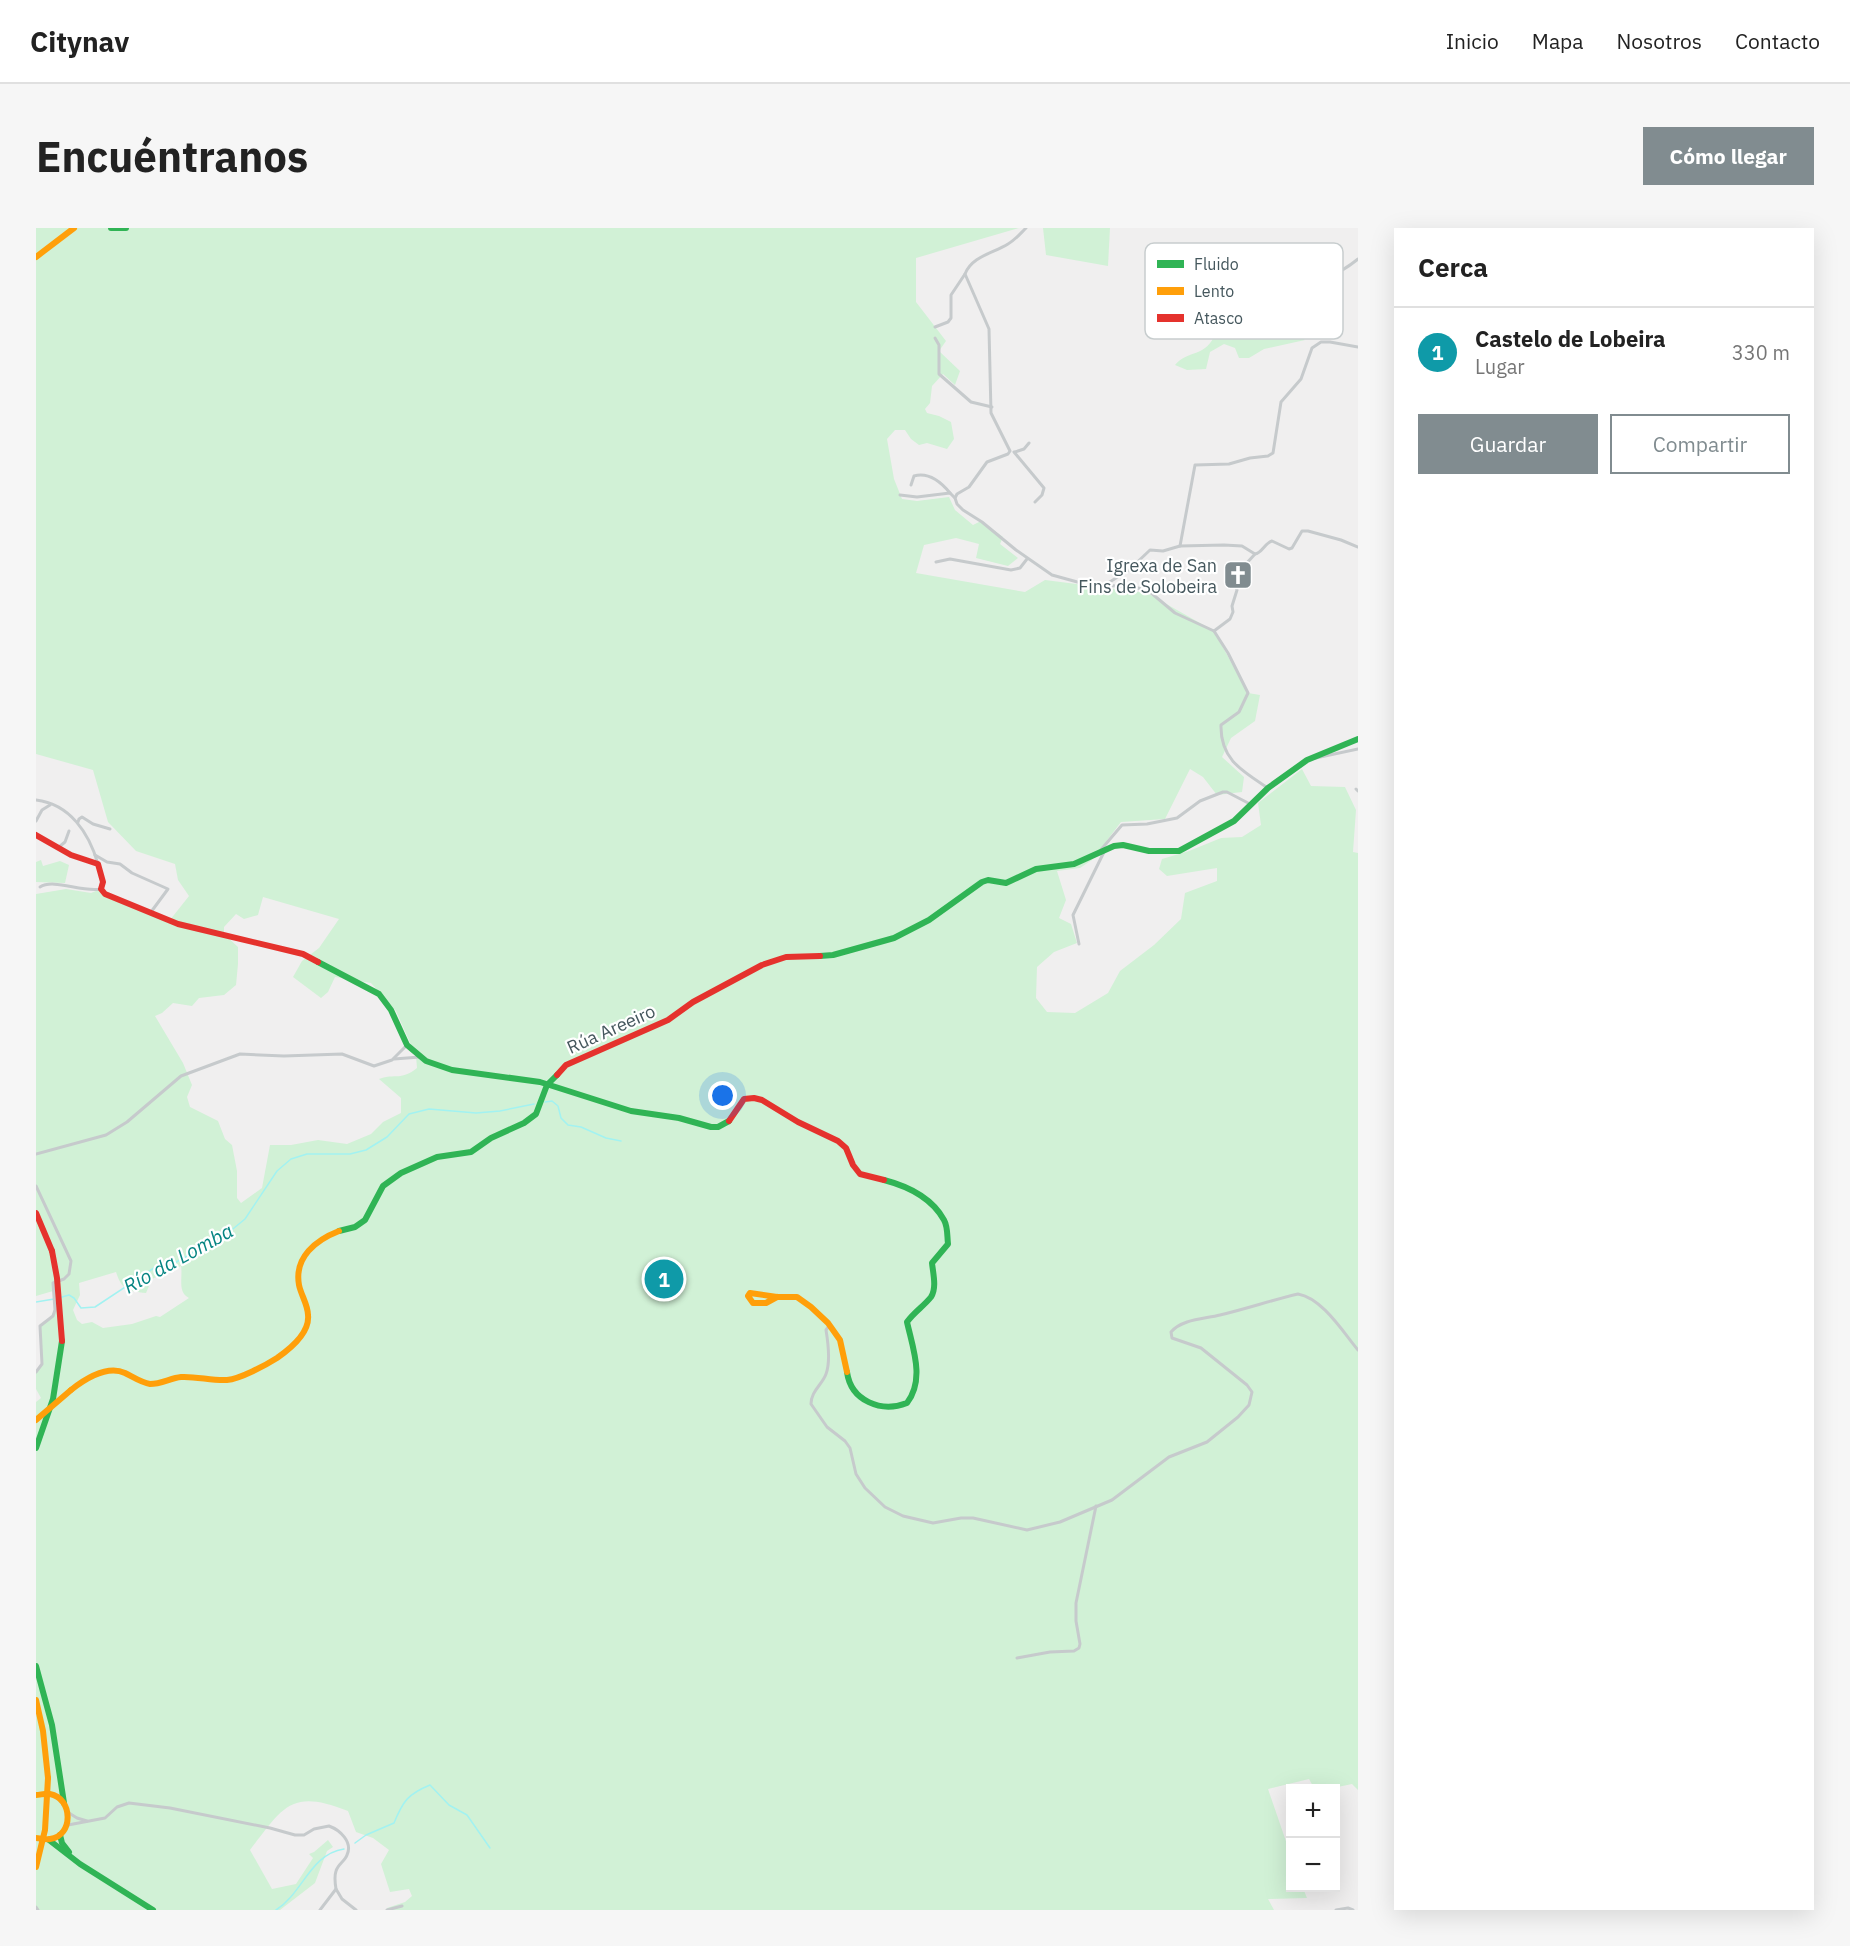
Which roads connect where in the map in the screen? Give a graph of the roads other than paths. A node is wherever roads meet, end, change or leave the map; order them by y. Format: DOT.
graph roads {
  1 [pos="74,228"];
  2 [pos="111,228"];
  3 [pos="126,228"];
  4 [pos="1026,228"];
  5 [pos="36,256"];
  6 [pos="1358,259"];
  7 [pos="1343,270"];
  8 [pos="965,274"];
  9 [pos="935,327"];
  10 [pos="935,338"];
  11 [pos="1358,347"];
  12 [pos="992,407"];
  13 [pos="1029,443"];
  14 [pos="1012,452"];
  15 [pos="911,485"];
  16 [pos="950,493"];
  17 [pos="900,495"];
  18 [pos="955,498"];
  19 [pos="1035,502"];
  20 [pos="1180,546"];
  21 [pos="1358,548"];
  22 [pos="1254,554"];
  23 [pos="1027,559"];
  24 [pos="936,562"];
  25 [pos="1107,584"];
  26 [pos="1214,631"];
  27 [pos="1358,739"];
  28 [pos="1358,749"];
  29 [pos="1307,760"];
  30 [pos="1268,788"];
  31 [pos="36,800"];
  32 [pos="1250,804"];
  33 [pos="52,805"];
  34 [pos="36,821"];
  35 [pos="78,823"];
  36 [pos="110,829"];
  37 [pos="69,831"];
  38 [pos="36,835"];
  39 [pos="59,847"];
  40 [pos="1107,848"];
  41 [pos="1099,853"];
  42 [pos="96,855"];
  43 [pos="98,864"];
  44 [pos="40,887"];
  45 [pos="101,889"];
  46 [pos="152,912"];
  47 [pos="1079,944"];
  48 [pos="407,1045"];
  49 [pos="420,1057"];
  50 [pos="392,1060"];
  51 [pos="547,1085"];
  52 [pos="36,1154"];
  53 [pos="36,1186"];
  54 [pos="36,1213"];
  55 [pos="777,1297"];
  56 [pos="829,1326"];
  57 [pos="1358,1350"];
  58 [pos="36,1372"];
  59 [pos="36,1420"];
  60 [pos="36,1448"];
  61 [pos="1096,1506"];
  62 [pos="1017,1658"];
  63 [pos="36,1666"];
  64 [pos="36,1700"];
  65 [pos="36,1795"];
  66 [pos="64,1803"];
  67 [pos="69,1813"];
  68 [pos="91,1821"];
  69 [pos="67,1826"];
  70 [pos="60,1835"];
  71 [pos="36,1838"];
  72 [pos="49,1840"];
  73 [pos="80,1864"];
  74 [pos="36,1867"];
  75 [pos="336,1889"];
  76 [pos="402,1906"];
  77 [pos="1348,1909"];
  78 [pos="153,1910"];
  79 [pos="320,1910"];
  80 [pos="357,1910"];
  81 [pos="387,1910"];
  82 [pos="1338,1910"];
  83 [pos="1353,1910"];
  1 -- 5 [label="main road"];
  2 -- 3 [label="main road"];
  4 -- 8 [label="street"];
  6 -- 7 [label="street"];
  8 -- 9 [label="street"];
  8 -- 12 [label="street"];
  10 -- 12 [label="street"];
  11 -- 20 [label="street"];
  12 -- 14 [label="street"];
  13 -- 14 [label="street"];
  14 -- 18 [label="street"];
  14 -- 19 [label="street"];
  15 -- 16 [label="street"];
  16 -- 17 [label="street"];
  16 -- 18 [label="street"];
  18 -- 23 [label="street"];
  20 -- 22 [label="street"];
  20 -- 25 [label="street"];
  21 -- 22 [label="street"];
  22 -- 26 [label="street"];
  23 -- 24 [label="street"];
  23 -- 25 [label="street"];
  25 -- 26 [label="street"];
  26 -- 30 [label="street"];
  27 -- 29 [label="main road"];
  28 -- 29 [label="street"];
  29 -- 30 [label="main road"];
  30 -- 32 [label="main road"];
  31 -- 33 [label="street"];
  32 -- 40 [label="main road"];
  32 -- 41 [label="street, Rúa Areeiro"];
  33 -- 34 [label="street"];
  33 -- 35 [label="street"];
  35 -- 36 [label="street"];
  35 -- 42 [label="street"];
  37 -- 39 [label="street"];
  38 -- 39 [label="main road"];
  39 -- 43 [label="main road"];
  40 -- 41 [label="main road, Rúa Areeiro"];
  40 -- 47 [label="street"];
  41 -- 51 [label="main road, Rúa Areeiro"];
  42 -- 43 [label="street"];
  42 -- 46 [label="street"];
  43 -- 45 [label="main road"];
  44 -- 45 [label="street"];
  45 -- 46 [label="main road"];
  46 -- 48 [label="main road"];
  48 -- 49 [label="main road"];
  48 -- 50 [label="street"];
  49 -- 50 [label="street"];
  49 -- 51 [label="main road"];
  50 -- 52 [label="street"];
  51 -- 56 [label="main road"];
  51 -- 59 [label="main road, Rúa Areeiro, bridge"];
  53 -- 58 [label="street, bridge"];
  54 -- 60 [label="main road, bridge"];
  55 -- 56 [label="main road"];
  56 -- 61 [label="street"];
  57 -- 61 [label="street"];
  61 -- 62 [label="street"];
  63 -- 66 [label="main road"];
  64 -- 74 [label="main road, bridge"];
  65 -- 66 [label="main road"];
  66 -- 67 [label="main road"];
  67 -- 68 [label="street"];
  67 -- 69 [label="main road"];
  68 -- 69 [label="street"];
  68 -- 75 [label="street"];
  69 -- 70 [label="main road"];
  70 -- 72 [label="main road"];
  70 -- 73 [label="main road"];
  71 -- 72 [label="main road"];
  72 -- 73 [label="main road"];
  73 -- 78 [label="main road"];
  75 -- 79 [label="street"];
  75 -- 80 [label="street"];
  76 -- 81 [label="street"];
  77 -- 82 [label="street"];
  77 -- 83 [label="street"];
}
